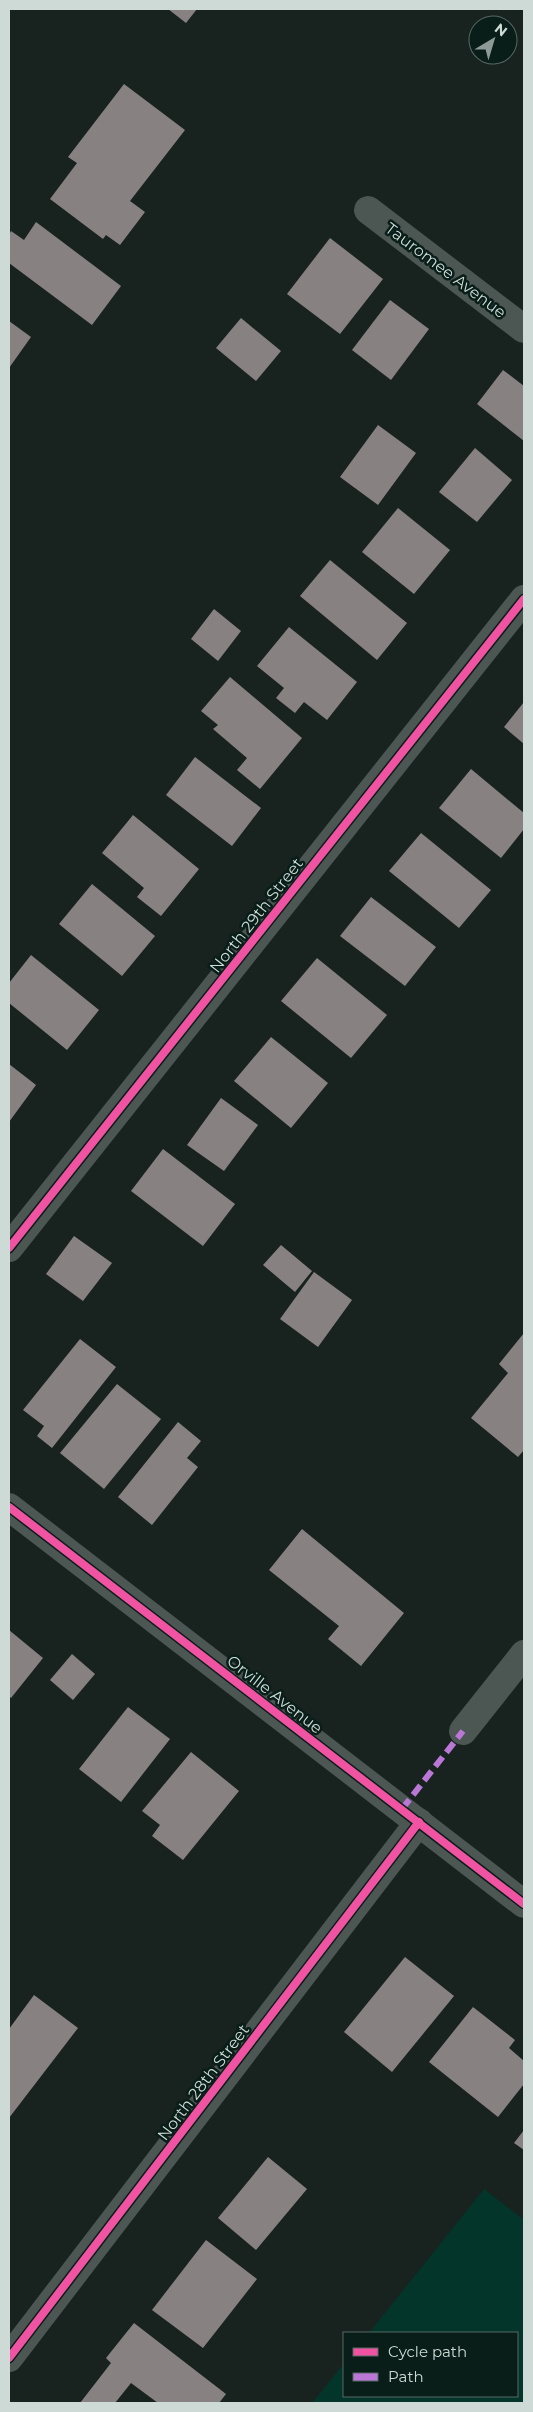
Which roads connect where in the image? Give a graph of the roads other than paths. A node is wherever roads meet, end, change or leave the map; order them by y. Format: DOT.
graph roads {
  1 [pos="368,210"];
  2 [pos="524,329"];
  3 [pos="524,599"];
  4 [pos="9,1248"];
  5 [pos="9,1507"];
  6 [pos="524,1654"];
  7 [pos="463,1731"];
  8 [pos="419,1822"];
  9 [pos="524,1904"];
  10 [pos="9,2358"];
  1 -- 2 [label="street, Tauromee Avenue"];
  3 -- 4 [label="street, North 29th Street"];
  5 -- 8 [label="street, Orville Avenue"];
  6 -- 7 [label="street"];
  8 -- 9 [label="street, Orville Avenue"];
  8 -- 10 [label="street, North 28th Street"];
}
